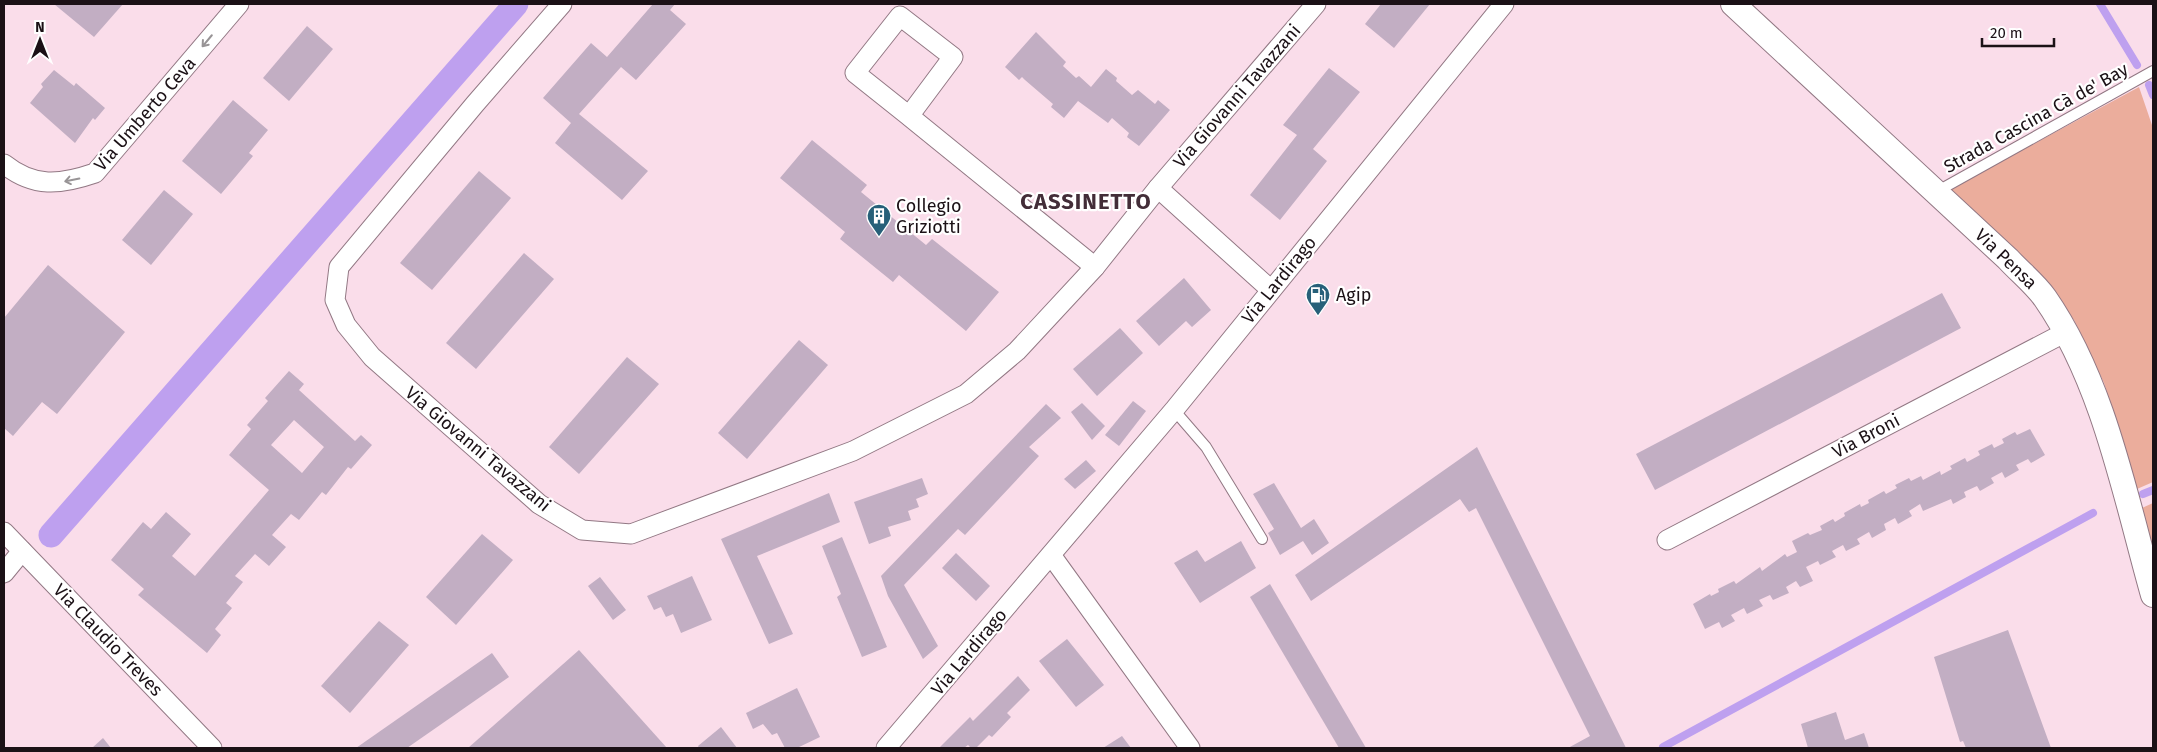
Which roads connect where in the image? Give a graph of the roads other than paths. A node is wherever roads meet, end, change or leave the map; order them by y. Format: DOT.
graph roads {
  1 [pos="239,4"];
  2 [pos="562,4"];
  3 [pos="1316,4"];
  4 [pos="1733,4"];
  5 [pos="1505,6"];
  6 [pos="2153,71"];
  7 [pos="908,116"];
  8 [pos="4,164"];
  9 [pos="1158,188"];
  10 [pos="1935,192"];
  11 [pos="1095,267"];
  12 [pos="1271,290"];
  13 [pos="2066,332"];
  14 [pos="1174,410"];
  15 [pos="4,532"];
  16 [pos="1262,539"];
  17 [pos="1667,540"];
  18 [pos="22,551"];
  19 [pos="1051,555"];
  20 [pos="4,573"];
  21 [pos="2153,595"];
  22 [pos="212,748"];
  23 [pos="886,748"];
  24 [pos="1190,748"];
  1 -- 8 [label="street, Via Umberto Ceva, one-way"];
  2 -- 11 [label="street, Via Giovanni Tavazzani"];
  3 -- 9 [label="street, Via Giovanni Tavazzani"];
  4 -- 10 [label="street, Via Pensa"];
  5 -- 12 [label="street, Via Lardirago"];
  6 -- 10 [label="lane, Strada Cascina Cà de' Bay"];
  7 -- 7 [label="street"];
  7 -- 11 [label="street"];
  9 -- 11 [label="street, Via Giovanni Tavazzani"];
  9 -- 12 [label="street"];
  10 -- 13 [label="street, Via Pensa"];
  12 -- 14 [label="street, Via Lardirago"];
  13 -- 17 [label="street, Via Broni"];
  13 -- 21 [label="street, Via Pensa"];
  14 -- 16 [label="lane"];
  14 -- 19 [label="street, Via Lardirago"];
  15 -- 18 [label="street, Via Claudio Treves"];
  18 -- 20 [label="street"];
  18 -- 22 [label="street, Via Claudio Treves"];
  19 -- 23 [label="street, Via Lardirago"];
  19 -- 24 [label="street"];
}
